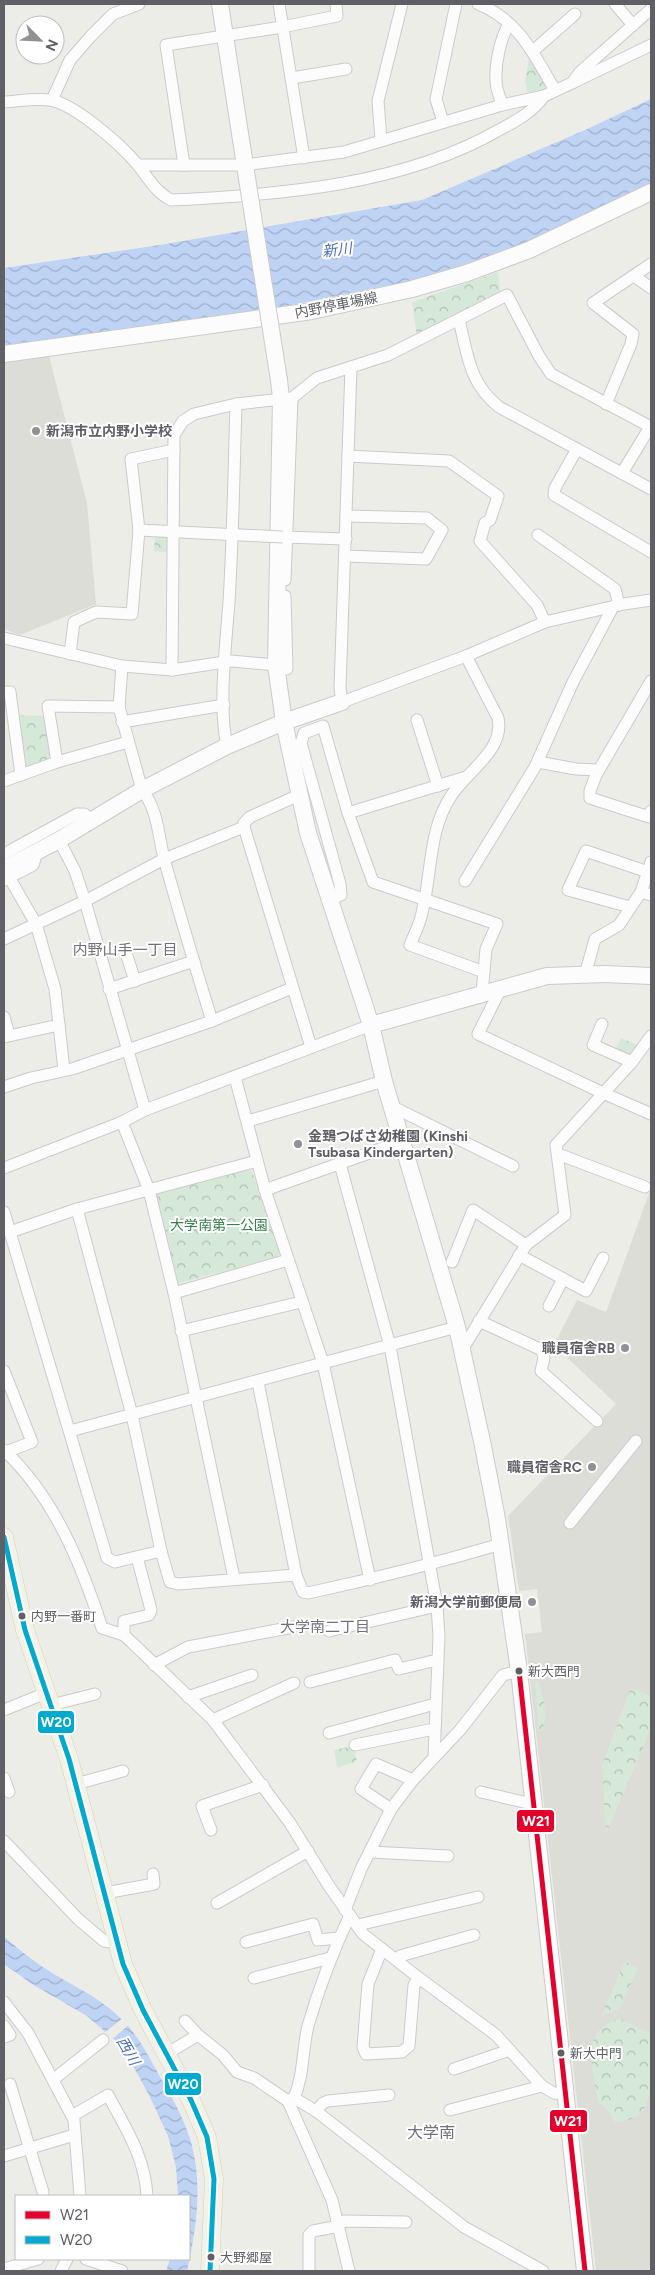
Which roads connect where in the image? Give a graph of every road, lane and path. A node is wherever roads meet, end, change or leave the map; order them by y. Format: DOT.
graph roads {
  1 [pos="139,4"];
  2 [pos="220,4"];
  3 [pos="279,4"];
  4 [pos="336,4"];
  5 [pos="402,4"];
  6 [pos="456,4"];
  7 [pos="478,4"];
  8 [pos="615,4"];
  9 [pos="651,9"];
  10 [pos="575,14"];
  11 [pos="509,24"];
  12 [pos="633,25"];
  13 [pos="282,27"];
  14 [pos="226,35"];
  15 [pos="651,45"];
  16 [pos="533,51"];
  17 [pos="346,69"];
  18 [pos="292,78"];
  19 [pos="572,83"];
  20 [pos="555,90"];
  21 [pos="544,96"];
  22 [pos="52,100"];
  23 [pos="4,102"];
  24 [pos="502,105"];
  25 [pos="443,122"];
  26 [pos="381,140"];
  27 [pos="304,158"];
  28 [pos="138,165"];
  29 [pos="184,165"];
  30 [pos="245,168"];
  31 [pos="651,192"];
  32 [pos="651,264"];
  33 [pos="634,276"];
  34 [pos="651,288"];
  35 [pos="458,320"];
  36 [pos="4,354"];
  37 [pos="350,368"];
  38 [pos="287,398"];
  39 [pos="236,404"];
  40 [pos="606,404"];
  41 [pos="650,427"];
  42 [pos="577,449"];
  43 [pos="174,450"];
  44 [pos="348,456"];
  45 [pos="622,473"];
  46 [pos="651,489"];
  47 [pos="346,516"];
  48 [pos="139,530"];
  49 [pos="173,532"];
  50 [pos="233,535"];
  51 [pos="538,535"];
  52 [pos="286,538"];
  53 [pos="346,539"];
  54 [pos="651,552"];
  55 [pos="345,556"];
  56 [pos="651,600"];
  57 [pos="616,606"];
  58 [pos="545,622"];
  59 [pos="4,638"];
  60 [pos="70,654"];
  61 [pos="466,656"];
  62 [pos="225,661"];
  63 [pos="122,666"];
  64 [pos="281,667"];
  65 [pos="172,670"];
  66 [pos="651,681"];
  67 [pos="4,692"];
  68 [pos="342,702"];
  69 [pos="224,705"];
  70 [pos="119,707"];
  71 [pos="417,720"];
  72 [pos="122,722"];
  73 [pos="284,722"];
  74 [pos="128,742"];
  75 [pos="227,746"];
  76 [pos="57,762"];
  77 [pos="538,762"];
  78 [pos="599,770"];
  79 [pos="21,775"];
  80 [pos="466,777"];
  81 [pos="4,781"];
  82 [pos="438,786"];
  83 [pos="142,790"];
  84 [pos="299,795"];
  85 [pos="651,811"];
  86 [pos="348,813"];
  87 [pos="91,820"];
  88 [pos="244,828"];
  89 [pos="59,840"];
  90 [pos="4,854"];
  91 [pos="164,859"];
  92 [pos="650,867"];
  93 [pos="6,875"];
  94 [pos="464,881"];
  95 [pos="646,894"];
  96 [pos="331,899"];
  97 [pos="424,900"];
  98 [pos="85,901"];
  99 [pos="630,907"];
  100 [pos="36,924"];
  101 [pos="4,939"];
  102 [pos="125,950"];
  103 [pos="194,961"];
  104 [pos="484,972"];
  105 [pos="585,975"];
  106 [pos="651,976"];
  107 [pos="135,980"];
  108 [pos="109,988"];
  109 [pos="292,988"];
  110 [pos="501,988"];
  111 [pos="482,993"];
  112 [pos="4,1017"];
  113 [pos="212,1021"];
  114 [pos="602,1024"];
  115 [pos="59,1025"];
  116 [pos="371,1025"];
  117 [pos="6,1036"];
  118 [pos="651,1036"];
  119 [pos="311,1047"];
  120 [pos="127,1049"];
  121 [pos="648,1049"];
  122 [pos="632,1062"];
  123 [pos="64,1070"];
  124 [pos="235,1077"];
  125 [pos="384,1081"];
  126 [pos="4,1087"];
  127 [pos="603,1093"];
  128 [pos="393,1107"];
  129 [pos="145,1110"];
  130 [pos="651,1114"];
  131 [pos="248,1121"];
  132 [pos="122,1122"];
  133 [pos="403,1142"];
  134 [pos="558,1154"];
  135 [pos="256,1161"];
  136 [pos="340,1164"];
  137 [pos="513,1166"];
  138 [pos="4,1168"];
  139 [pos="645,1187"];
  140 [pos="149,1190"];
  141 [pos="265,1190"];
  142 [pos="77,1209"];
  143 [pos="4,1212"];
  144 [pos="10,1232"];
  145 [pos="526,1245"];
  146 [pos="519,1255"];
  147 [pos="603,1258"];
  148 [pos="288,1260"];
  149 [pos="452,1262"];
  150 [pos="562,1279"];
  151 [pos="174,1293"];
  152 [pos="301,1302"];
  153 [pos="549,1306"];
  154 [pos="479,1321"];
  155 [pos="457,1327"];
  156 [pos="181,1331"];
  157 [pos="390,1346"];
  158 [pos="462,1350"];
  159 [pos="323,1363"];
  160 [pos="4,1372"];
  161 [pos="258,1382"];
  162 [pos="195,1398"];
  163 [pos="132,1415"];
  164 [pos="597,1421"];
  165 [pos="70,1431"];
  166 [pos="636,1440"];
  167 [pos="5,1451"];
  168 [pos="570,1523"];
  169 [pos="4,1543"];
  170 [pos="501,1544"];
  171 [pos="161,1551"];
  172 [pos="137,1556"];
  173 [pos="429,1565"];
  174 [pos="296,1575"];
  175 [pos="234,1578"];
  176 [pos="370,1580"];
  177 [pos="437,1606"];
  178 [pos="294,1626"];
  179 [pos="329,1631"];
  180 [pos="124,1635"];
  181 [pos="437,1660"];
  182 [pos="154,1665"];
  183 [pos="519,1671"];
  184 [pos="252,1675"];
  185 [pos="310,1682"];
  186 [pos="294,1683"];
  187 [pos="95,1694"];
  188 [pos="188,1696"];
  189 [pos="48,1699"];
  190 [pos="435,1704"];
  191 [pos="4,1710"];
  192 [pos="213,1720"];
  193 [pos="434,1728"];
  194 [pos="329,1733"];
  195 [pos="355,1745"];
  196 [pos="434,1757"];
  197 [pos="123,1771"];
  198 [pos="4,1778"];
  199 [pos="413,1780"];
  200 [pos="76,1784"];
  201 [pos="263,1786"];
  202 [pos="9,1792"];
  203 [pos="481,1792"];
  204 [pos="532,1804"];
  205 [pos="391,1809"];
  206 [pos="211,1830"];
  207 [pos="4,1841"];
  208 [pos="308,1851"];
  209 [pos="370,1852"];
  210 [pos="448,1856"];
  211 [pos="153,1874"];
  212 [pos="105,1893"];
  213 [pos="478,1897"];
  214 [pos="217,1903"];
  215 [pos="347,1912"];
  216 [pos="358,1926"];
  217 [pos="474,1935"];
  218 [pos="338,1938"];
  219 [pos="246,1942"];
  220 [pos="118,1943"];
  221 [pos="382,1949"];
  222 [pos="330,1958"];
  223 [pos="397,1960"];
  224 [pos="254,1978"];
  225 [pos="419,1978"];
  226 [pos="4,2002"];
  227 [pos="186,2021"];
  228 [pos="4,2026"];
  229 [pos="198,2034"];
  230 [pos="4,2037"];
  231 [pos="103,2040"];
  232 [pos="510,2050"];
  233 [pos="166,2054"];
  234 [pos="454,2069"];
  235 [pos="54,2078"];
  236 [pos="10,2084"];
  237 [pos="542,2086"];
  238 [pos="565,2094"];
  239 [pos="389,2095"];
  240 [pos="291,2099"];
  241 [pos="450,2110"];
  242 [pos="316,2111"];
  243 [pos="72,2116"];
  244 [pos="74,2135"];
  245 [pos="30,2148"];
  246 [pos="4,2156"];
  247 [pos="44,2192"];
  248 [pos="80,2195"];
  249 [pos="147,2195"];
  250 [pos="406,2222"];
  251 [pos="339,2225"];
  252 [pos="35,2260"];
  253 [pos="89,2260"];
  254 [pos="4,2269"];
  255 [pos="122,2271"];
  256 [pos="210,2271"];
  257 [pos="309,2271"];
  258 [pos="349,2271"];
  259 [pos="543,2271"];
  260 [pos="585,2271"];
  1 -- 22 [label="street"];
  2 -- 14 [label="street"];
  3 -- 13 [label="street"];
  4 -- 13 [label="street"];
  5 -- 26 [label="street"];
  6 -- 25 [label="street"];
  7 -- 11 [label="street"];
  8 -- 12 [label="street"];
  9 -- 12 [label="street"];
  10 -- 16 [label="street"];
  11 -- 16 [label="street"];
  11 -- 24 [label="street"];
  12 -- 19 [label="street"];
  13 -- 14 [label="street"];
  13 -- 18 [label="street"];
  14 -- 29 [label="street"];
  14 -- 30 [label="street"];
  15 -- 19 [label="street"];
  16 -- 20 [label="street"];
  17 -- 18 [label="street"];
  18 -- 27 [label="street"];
  19 -- 20 [label="street"];
  20 -- 21 [label="street"];
  21 -- 24 [label="street"];
  21 -- 28 [label="street"];
  22 -- 23 [label="street"];
  22 -- 28 [label="street"];
  24 -- 25 [label="street"];
  25 -- 26 [label="street"];
  26 -- 27 [label="street"];
  27 -- 30 [label="street"];
  28 -- 29 [label="street"];
  29 -- 30 [label="street"];
  30 -- 38 [label="street, bridge"];
  31 -- 36 [label="street, 内野停車場線"];
  32 -- 33 [label="street"];
  33 -- 34 [label="street"];
  33 -- 40 [label="street"];
  35 -- 37 [label="street"];
  35 -- 40 [label="street"];
  35 -- 42 [label="street"];
  37 -- 38 [label="street"];
  37 -- 44 [label="street"];
  38 -- 39 [label="street"];
  38 -- 52 [label="street"];
  38 -- 64 [label="street"];
  39 -- 43 [label="street"];
  39 -- 50 [label="street"];
  40 -- 41 [label="street"];
  41 -- 45 [label="street"];
  42 -- 45 [label="street"];
  42 -- 54 [label="street"];
  43 -- 48 [label="street"];
  43 -- 49 [label="street"];
  44 -- 47 [label="street"];
  44 -- 58 [label="street"];
  45 -- 46 [label="street"];
  47 -- 53 [label="street"];
  47 -- 55 [label="street"];
  48 -- 49 [label="street"];
  48 -- 60 [label="street"];
  49 -- 50 [label="street"];
  49 -- 65 [label="street"];
  50 -- 52 [label="street, bridge"];
  50 -- 62 [label="street"];
  51 -- 57 [label="street"];
  52 -- 53 [label="street"];
  52 -- 64 [label="street"];
  53 -- 55 [label="street"];
  55 -- 68 [label="street"];
  56 -- 57 [label="street"];
  57 -- 58 [label="street"];
  57 -- 77 [label="street"];
  58 -- 61 [label="street"];
  59 -- 60 [label="street"];
  60 -- 63 [label="street"];
  61 -- 68 [label="street"];
  61 -- 80 [label="street"];
  62 -- 64 [label="street"];
  62 -- 65 [label="street"];
  62 -- 69 [label="street"];
  63 -- 65 [label="street"];
  63 -- 70 [label="street"];
  64 -- 73 [label="street"];
  66 -- 78 [label="street"];
  67 -- 79 [label="street"];
  68 -- 73 [label="street"];
  69 -- 72 [label="street"];
  69 -- 75 [label="street"];
  70 -- 72 [label="street"];
  70 -- 76 [label="street"];
  71 -- 82 [label="street"];
  72 -- 74 [label="street"];
  73 -- 75 [label="street"];
  73 -- 84 [label="street"];
  74 -- 76 [label="street"];
  74 -- 83 [label="street"];
  75 -- 83 [label="street"];
  76 -- 79 [label="street"];
  77 -- 78 [label="street"];
  77 -- 94 [label="street"];
  78 -- 85 [label="street"];
  79 -- 81 [label="street"];
  80 -- 82 [label="street"];
  80 -- 97 [label="street"];
  82 -- 86 [label="street"];
  83 -- 87 [label="street"];
  83 -- 91 [label="street"];
  84 -- 88 [label="street"];
  84 -- 96 [label="street"];
  86 -- 96 [label="street"];
  86 -- 97 [label="street"];
  87 -- 89 [label="street"];
  87 -- 90 [label="street"];
  88 -- 91 [label="street"];
  88 -- 109 [label="street"];
  89 -- 93 [label="street"];
  89 -- 98 [label="street"];
  91 -- 98 [label="street"];
  91 -- 103 [label="street"];
  92 -- 95 [label="street"];
  92 -- 99 [label="street"];
  93 -- 100 [label="street"];
  95 -- 99 [label="street"];
  96 -- 116 [label="street"];
  97 -- 104 [label="street"];
  97 -- 104 [label="street"];
  98 -- 100 [label="street"];
  98 -- 108 [label="street"];
  99 -- 105 [label="street"];
  100 -- 101 [label="street"];
  100 -- 115 [label="street"];
  102 -- 107 [label="street"];
  103 -- 107 [label="street"];
  103 -- 113 [label="street"];
  104 -- 111 [label="street"];
  105 -- 106 [label="street"];
  105 -- 110 [label="street"];
  107 -- 108 [label="street"];
  108 -- 120 [label="street"];
  109 -- 113 [label="street"];
  109 -- 119 [label="street"];
  110 -- 111 [label="street"];
  110 -- 127 [label="street"];
  111 -- 116 [label="street"];
  112 -- 117 [label="street"];
  113 -- 120 [label="street"];
  114 -- 122 [label="street"];
  115 -- 117 [label="street"];
  115 -- 123 [label="street"];
  116 -- 119 [label="street"];
  116 -- 125 [label="street"];
  118 -- 121 [label="street"];
  119 -- 124 [label="street"];
  120 -- 123 [label="street"];
  120 -- 129 [label="street"];
  121 -- 122 [label="street"];
  122 -- 127 [label="street"];
  123 -- 126 [label="street"];
  124 -- 129 [label="street"];
  124 -- 131 [label="street"];
  125 -- 128 [label="street"];
  125 -- 131 [label="street"];
  127 -- 130 [label="street"];
  127 -- 134 [label="street"];
  128 -- 133 [label="street"];
  128 -- 137 [label="street"];
  129 -- 132 [label="street"];
  131 -- 135 [label="street"];
  132 -- 138 [label="street"];
  132 -- 140 [label="street"];
  133 -- 136 [label="street"];
  133 -- 155 [label="street"];
  134 -- 139 [label="street"];
  134 -- 145 [label="street"];
  135 -- 140 [label="street"];
  135 -- 141 [label="street"];
  136 -- 141 [label="street"];
  136 -- 157 [label="street"];
  140 -- 142 [label="street"];
  140 -- 151 [label="street"];
  141 -- 148 [label="street"];
  142 -- 144 [label="street"];
  142 -- 163 [label="street"];
  143 -- 144 [label="street"];
  144 -- 165 [label="street"];
  145 -- 146 [label="street"];
  145 -- 149 [label="street"];
  146 -- 150 [label="street"];
  146 -- 154 [label="street"];
  147 -- 150 [label="street"];
  148 -- 151 [label="street"];
  148 -- 152 [label="street"];
  150 -- 153 [label="street"];
  151 -- 156 [label="street"];
  152 -- 156 [label="street"];
  152 -- 159 [label="street"];
  154 -- 158 [label="street"];
  154 -- 164 [label="street"];
  155 -- 157 [label="street"];
  155 -- 158 [label="street"];
  156 -- 162 [label="street"];
  157 -- 159 [label="street"];
  157 -- 173 [label="street"];
  158 -- 170 [label="street"];
  159 -- 161 [label="street"];
  159 -- 176 [label="street"];
  160 -- 167 [label="street"];
  161 -- 162 [label="street"];
  161 -- 174 [label="street"];
  162 -- 163 [label="street"];
  162 -- 175 [label="street"];
  163 -- 165 [label="street"];
  163 -- 171 [label="street"];
  165 -- 172 [label="street"];
  166 -- 168 [label="street"];
  167 -- 180 [label="street"];
  169 -- 189 [label="main road"];
  170 -- 173 [label="street"];
  170 -- 183 [label="street"];
  171 -- 172 [label="street"];
  171 -- 175 [label="street"];
  172 -- 180 [label="street"];
  173 -- 176 [label="street"];
  173 -- 177 [label="street"];
  174 -- 175 [label="street"];
  174 -- 176 [label="street"];
  177 -- 179 [label="street"];
  177 -- 181 [label="street"];
  178 -- 182 [label="street"];
  180 -- 182 [label="street"];
  181 -- 185 [label="street"];
  181 -- 190 [label="street"];
  182 -- 188 [label="street"];
  183 -- 196 [label="street"];
  183 -- 204 [label="street"];
  184 -- 188 [label="street"];
  186 -- 192 [label="street"];
  187 -- 189 [label="street"];
  188 -- 192 [label="street"];
  189 -- 191 [label="street"];
  189 -- 200 [label="main road"];
  190 -- 193 [label="street"];
  190 -- 194 [label="street"];
  192 -- 201 [label="street"];
  193 -- 195 [label="street"];
  193 -- 196 [label="street"];
  196 -- 199 [label="street"];
  197 -- 200 [label="street"];
  198 -- 202 [label="street"];
  199 -- 205 [label="street"];
  199 -- 205 [label="street"];
  200 -- 212 [label="main road"];
  201 -- 206 [label="street"];
  201 -- 208 [label="street"];
  203 -- 204 [label="street"];
  204 -- 238 [label="street"];
  205 -- 209 [label="street"];
  207 -- 220 [label="street"];
  208 -- 214 [label="street"];
  208 -- 215 [label="street"];
  209 -- 210 [label="street"];
  209 -- 215 [label="street"];
  211 -- 212 [label="street"];
  212 -- 220 [label="main road"];
  213 -- 216 [label="street"];
  215 -- 216 [label="street"];
  215 -- 218 [label="street"];
  216 -- 221 [label="street"];
  217 -- 223 [label="street"];
  218 -- 219 [label="street"];
  218 -- 222 [label="street"];
  220 -- 233 [label="main road"];
  221 -- 223 [label="street"];
  221 -- 225 [label="street"];
  222 -- 224 [label="street"];
  222 -- 240 [label="street"];
  223 -- 225 [label="street"];
  225 -- 232 [label="street"];
  226 -- 235 [label="street"];
  227 -- 229 [label="street"];
  228 -- 230 [label="street"];
  229 -- 233 [label="street"];
  229 -- 240 [label="street"];
  231 -- 235 [label="street"];
  232 -- 234 [label="street"];
  232 -- 237 [label="street"];
  233 -- 256 [label="main road"];
  235 -- 243 [label="street"];
  236 -- 245 [label="street"];
  237 -- 238 [label="street"];
  237 -- 241 [label="street"];
  238 -- 260 [label="street"];
  239 -- 242 [label="street"];
  240 -- 242 [label="street"];
  240 -- 251 [label="street"];
  242 -- 259 [label="street"];
  243 -- 244 [label="street"];
  243 -- 249 [label="street"];
  244 -- 245 [label="street"];
  244 -- 248 [label="street"];
  245 -- 246 [label="street"];
  245 -- 247 [label="street"];
  250 -- 251 [label="street"];
  251 -- 257 [label="street"];
  251 -- 258 [label="street"];
  252 -- 254 [label="street"];
  253 -- 255 [label="street"];
}
